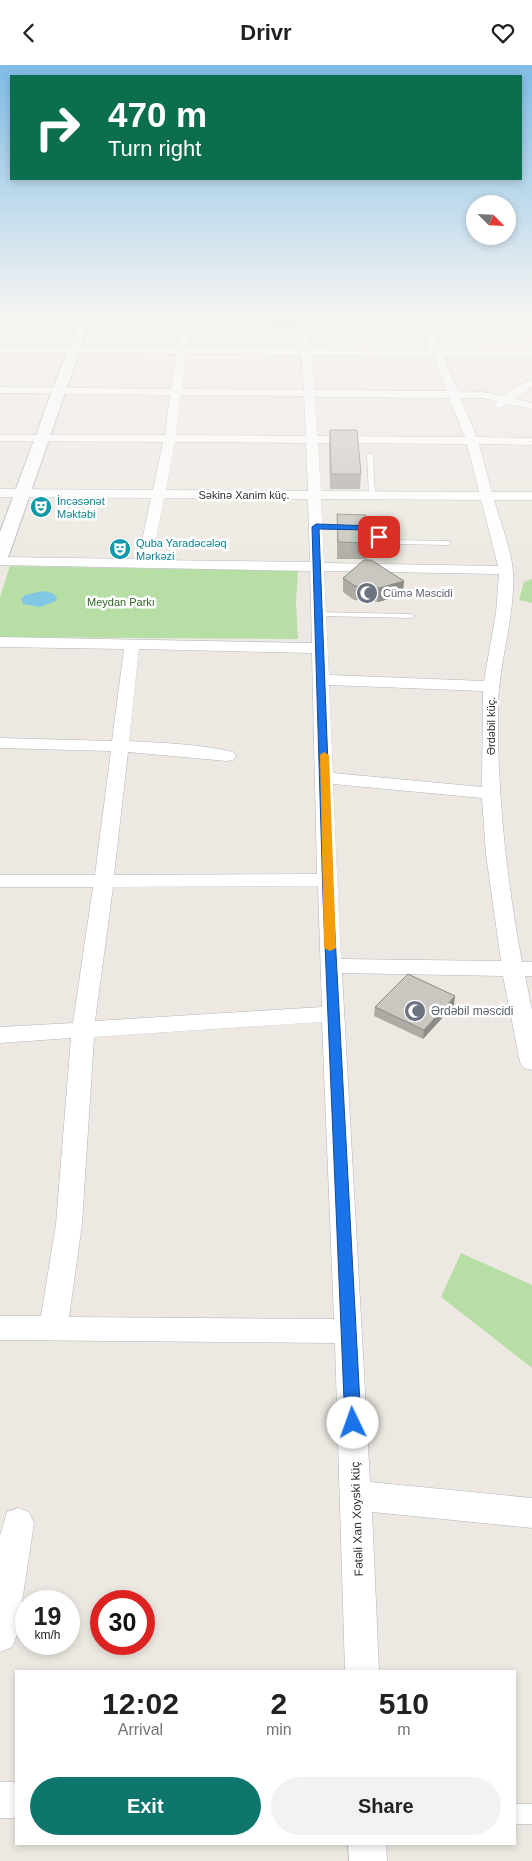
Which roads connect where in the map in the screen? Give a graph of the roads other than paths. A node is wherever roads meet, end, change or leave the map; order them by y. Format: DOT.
graph roads {
  1 [pos="56,402"];
  2 [pos="175,402"];
  3 [pos="309,402"];
  4 [pos="458,402"];
  5 [pos="505,402"];
  6 [pos="515,402"];
  7 [pos="532,406"];
  8 [pos="493,408"];
  9 [pos="0,438"];
  10 [pos="43,438"];
  11 [pos="170,439"];
  12 [pos="311,439"];
  13 [pos="472,441"];
  14 [pos="530,441"];
  15 [pos="370,455"];
  16 [pos="0,493"];
  17 [pos="23,493"];
  18 [pos="158,495"];
  19 [pos="314,495"];
  20 [pos="372,495"];
  21 [pos="488,496"];
  22 [pos="532,496"];
  23 [pos="316,527"];
  24 [pos="448,543"];
  25 [pos="0,555"];
  26 [pos="0,561"];
  27 [pos="144,563"];
  28 [pos="317,567"];
  29 [pos="506,570"];
  30 [pos="319,614"];
  31 [pos="411,616"];
  32 [pos="0,642"];
  33 [pos="132,644"];
  34 [pos="319,648"];
  35 [pos="321,679"];
  36 [pos="491,686"];
  37 [pos="0,743"];
  38 [pos="118,746"];
  39 [pos="227,756"];
  40 [pos="325,778"];
  41 [pos="492,793"];
  42 [pos="104,879"];
  43 [pos="0,881"];
  44 [pos="327,881"];
  45 [pos="331,966"];
  46 [pos="511,968"];
  47 [pos="532,969"];
  48 [pos="335,1014"];
  49 [pos="83,1030"];
  50 [pos="0,1035"];
  51 [pos="532,1062"];
  52 [pos="0,1328"];
  53 [pos="53,1329"];
  54 [pos="348,1331"];
  55 [pos="357,1496"];
  56 [pos="532,1513"];
  57 [pos="18,1523"];
  58 [pos="0,1635"];
  59 [pos="362,1670"];
  60 [pos="0,1800"];
  61 [pos="15,1800"];
  62 [pos="516,1814"];
  63 [pos="532,1815"];
  64 [pos="367,1845"];
  65 [pos="368,1861"];
  1 -- 10 [label="street"];
  2 -- 11 [label="street"];
  3 -- 12 [label="street, Fətəli Xan Xoyski küç"];
  4 -- 13 [label="street, Ərdəbil küç."];
  5 -- 8 [label="street"];
  6 -- 7 [label="street"];
  9 -- 10 [label="street"];
  10 -- 11 [label="street"];
  10 -- 17 [label="street"];
  11 -- 12 [label="street"];
  11 -- 18 [label="street"];
  12 -- 13 [label="street"];
  12 -- 19 [label="street, Fətəli Xan Xoyski küç"];
  13 -- 14 [label="street"];
  13 -- 21 [label="street, Ərdəbil küç."];
  15 -- 20 [label="lane"];
  16 -- 17 [label="street, Səkinə Xanim küç."];
  17 -- 18 [label="street, Səkinə Xanim küç."];
  17 -- 25 [label="street"];
  18 -- 19 [label="street, Səkinə Xanim küç."];
  18 -- 27 [label="street"];
  19 -- 20 [label="street, Səkinə Xanim küç."];
  19 -- 23 [label="street, Fətəli Xan Xoyski küç"];
  20 -- 21 [label="street, Səkinə Xanim küç."];
  21 -- 22 [label="street, Səkinə Xanim küç."];
  21 -- 29 [label="street, Ərdəbil küç."];
  23 -- 24 [label="lane"];
  23 -- 28 [label="street, Fətəli Xan Xoyski küç"];
  26 -- 27 [label="street"];
  27 -- 28 [label="street"];
  28 -- 29 [label="street"];
  28 -- 30 [label="street, Fətəli Xan Xoyski küç"];
  29 -- 36 [label="street, Ərdəbil küç."];
  30 -- 31 [label="lane"];
  30 -- 34 [label="street, Fətəli Xan Xoyski küç"];
  32 -- 33 [label="street"];
  33 -- 34 [label="street"];
  33 -- 38 [label="street"];
  34 -- 35 [label="street, Fətəli Xan Xoyski küç"];
  35 -- 36 [label="street"];
  35 -- 40 [label="street, Fətəli Xan Xoyski küç"];
  36 -- 41 [label="street, Ərdəbil küç."];
  37 -- 38 [label="street"];
  38 -- 39 [label="street"];
  38 -- 42 [label="street"];
  40 -- 41 [label="street"];
  40 -- 44 [label="street, Fətəli Xan Xoyski küç"];
  41 -- 46 [label="street, Ərdəbil küç."];
  42 -- 43 [label="street"];
  42 -- 44 [label="street"];
  42 -- 49 [label="street"];
  44 -- 45 [label="street, Fətəli Xan Xoyski küç"];
  45 -- 46 [label="street"];
  45 -- 48 [label="street, Fətəli Xan Xoyski küç"];
  46 -- 47 [label="street"];
  46 -- 51 [label="street, Ərdəbil küç."];
  48 -- 49 [label="street"];
  48 -- 54 [label="street, Fətəli Xan Xoyski küç"];
  49 -- 50 [label="street"];
  49 -- 53 [label="street"];
  52 -- 53 [label="street"];
  53 -- 54 [label="street"];
  54 -- 55 [label="street, Fətəli Xan Xoyski küç"];
  55 -- 56 [label="street"];
  55 -- 59 [label="street, Fətəli Xan Xoyski küç"];
  57 -- 58 [label="street"];
  60 -- 61 [label="street"];
  62 -- 63 [label="lane"];
  64 -- 65 [label="street"];
}
